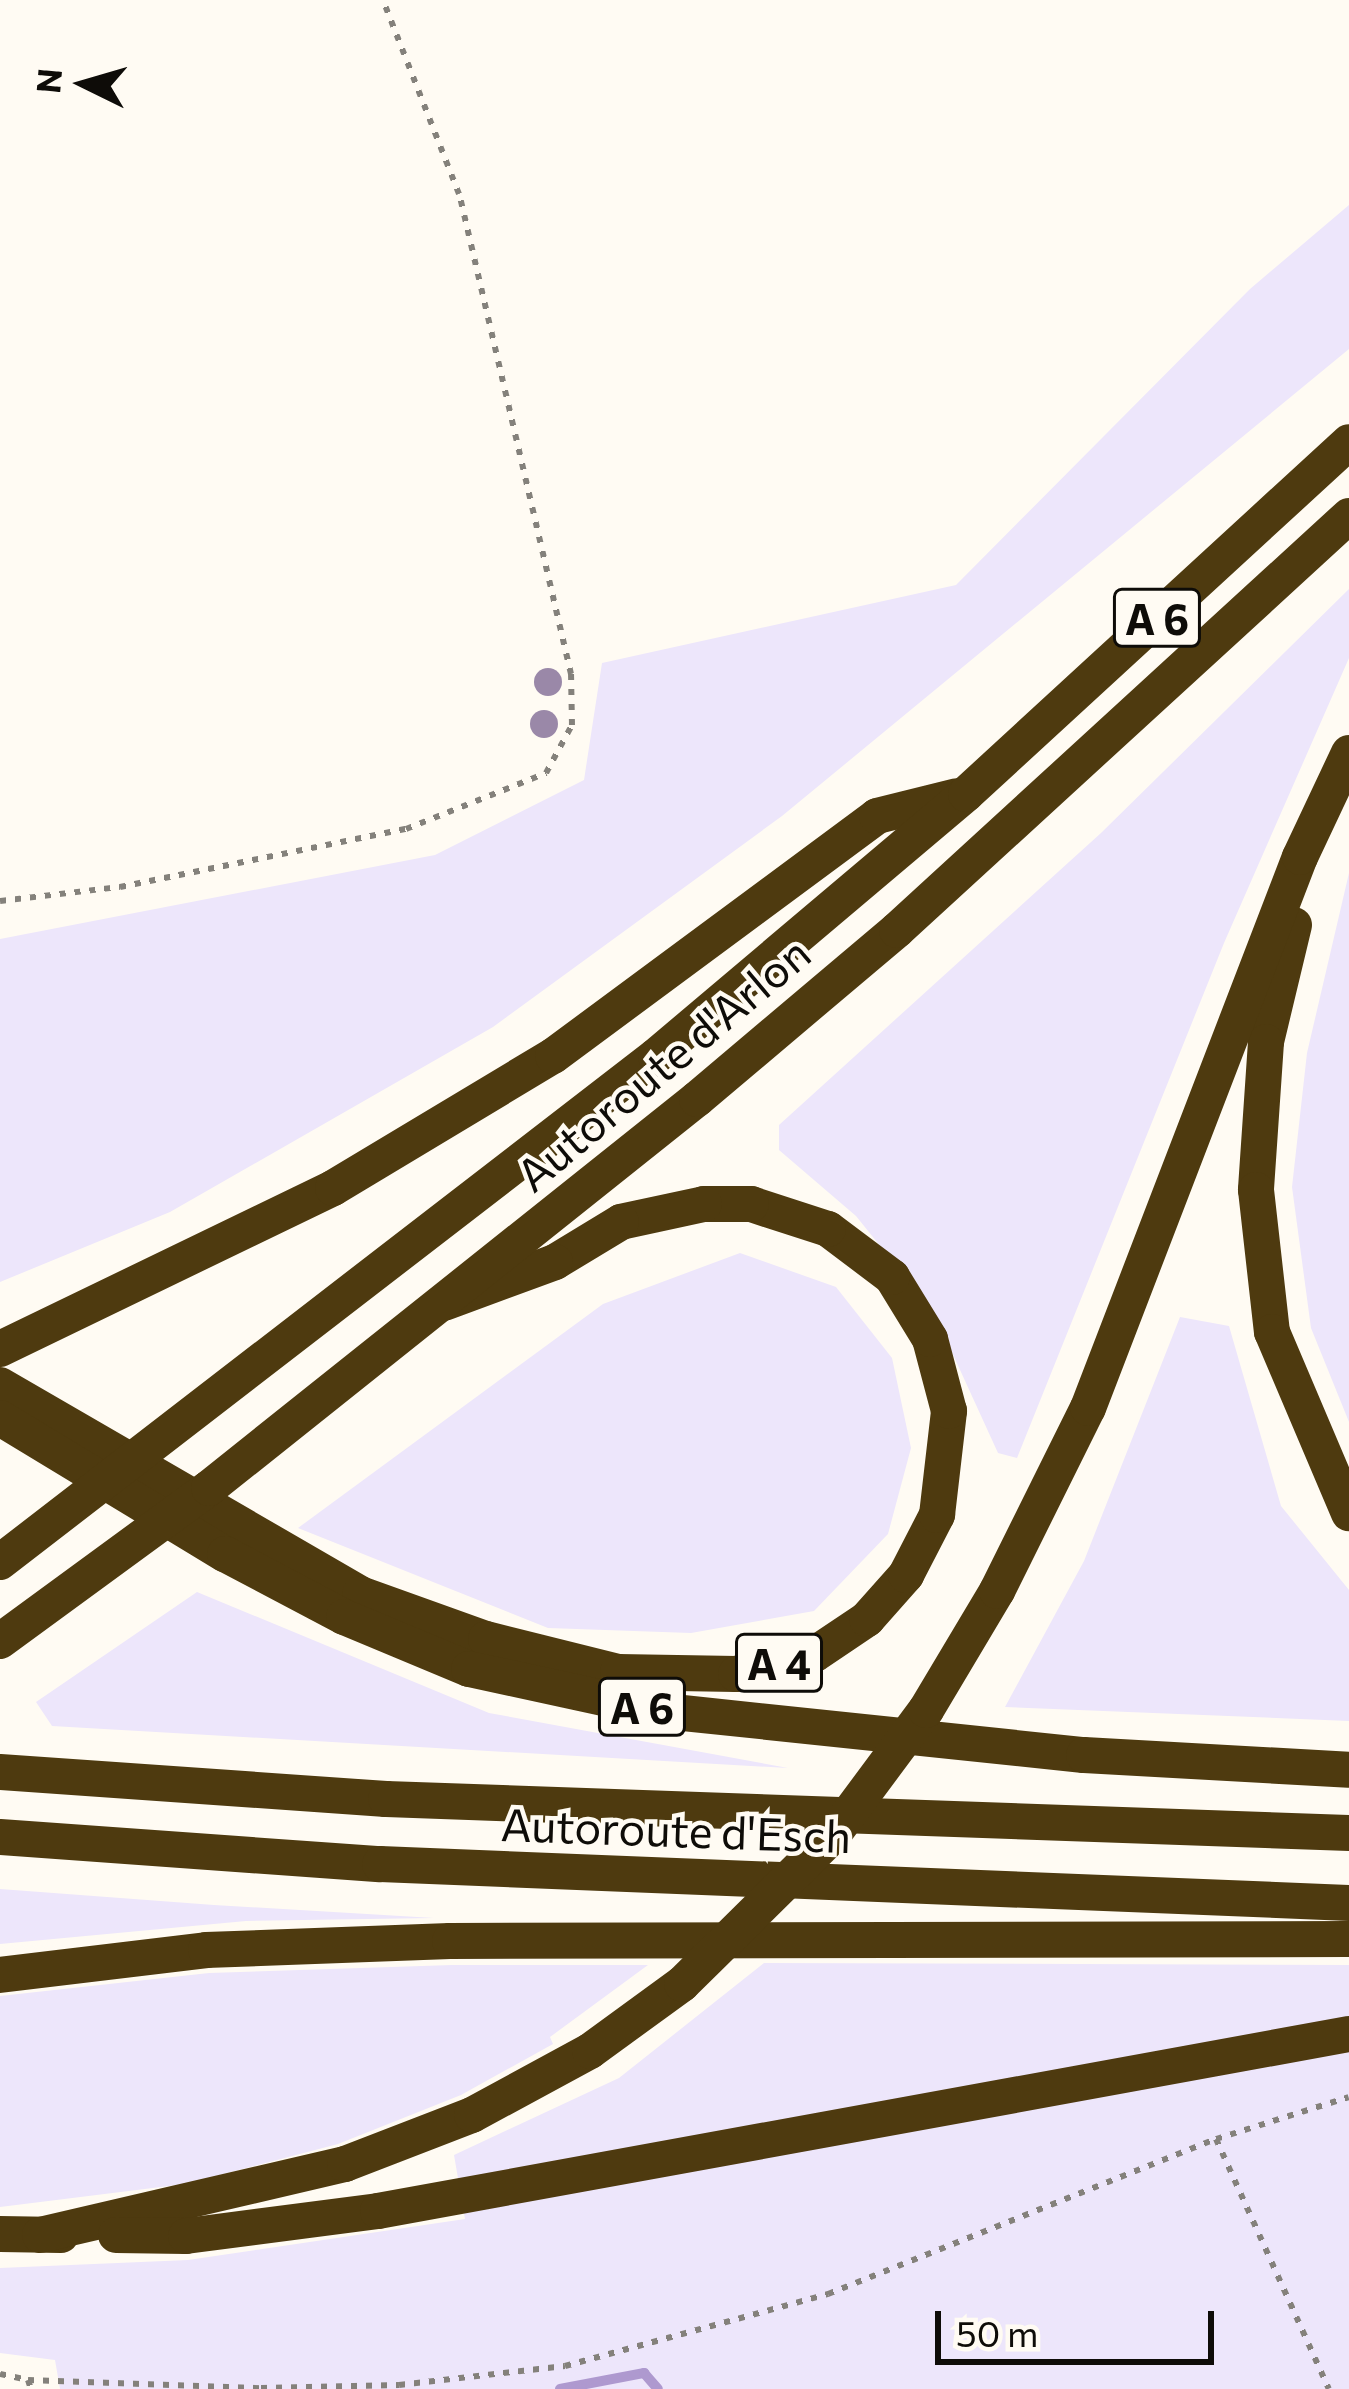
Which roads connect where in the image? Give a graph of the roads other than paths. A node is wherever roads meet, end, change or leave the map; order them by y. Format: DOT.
graph roads {
  1 [pos="1349,442"];
  2 [pos="1349,516"];
  3 [pos="1349,753"];
  4 [pos="1349,774"];
  5 [pos="966,794"];
  6 [pos="444,1304"];
  7 [pos="0,1349"];
  8 [pos="0,1385"];
  9 [pos="0,1418"];
  10 [pos="1349,1513"];
  11 [pos="0,1562"];
  12 [pos="0,1640"];
  13 [pos="1349,1770"];
  14 [pos="0,1772"];
  15 [pos="1349,1833"];
  16 [pos="0,1837"];
  17 [pos="1349,1903"];
  18 [pos="1349,1939"];
  19 [pos="0,1975"];
  20 [pos="1349,2033"];
  21 [pos="0,2234"];
  22 [pos="40,2234"];
  1 -- 5 [label="highway, Autoroute d'Arlon / A 6"];
  2 -- 6 [label="highway, Autoroute d'Arlon / A 6"];
  3 -- 22 [label="highway"];
  4 -- 10 [label="highway"];
  5 -- 7 [label="highway"];
  5 -- 11 [label="highway, Autoroute d'Arlon / A 6"];
  6 -- 8 [label="highway, A 4"];
  6 -- 12 [label="highway, Autoroute d'Arlon / A 6"];
  9 -- 13 [label="highway, A 6"];
  14 -- 15 [label="highway, Autoroute d'Esch"];
  16 -- 17 [label="highway, Autoroute d'Esch"];
  18 -- 19 [label="highway"];
  20 -- 22 [label="highway"];
  21 -- 22 [label="highway"];
}
